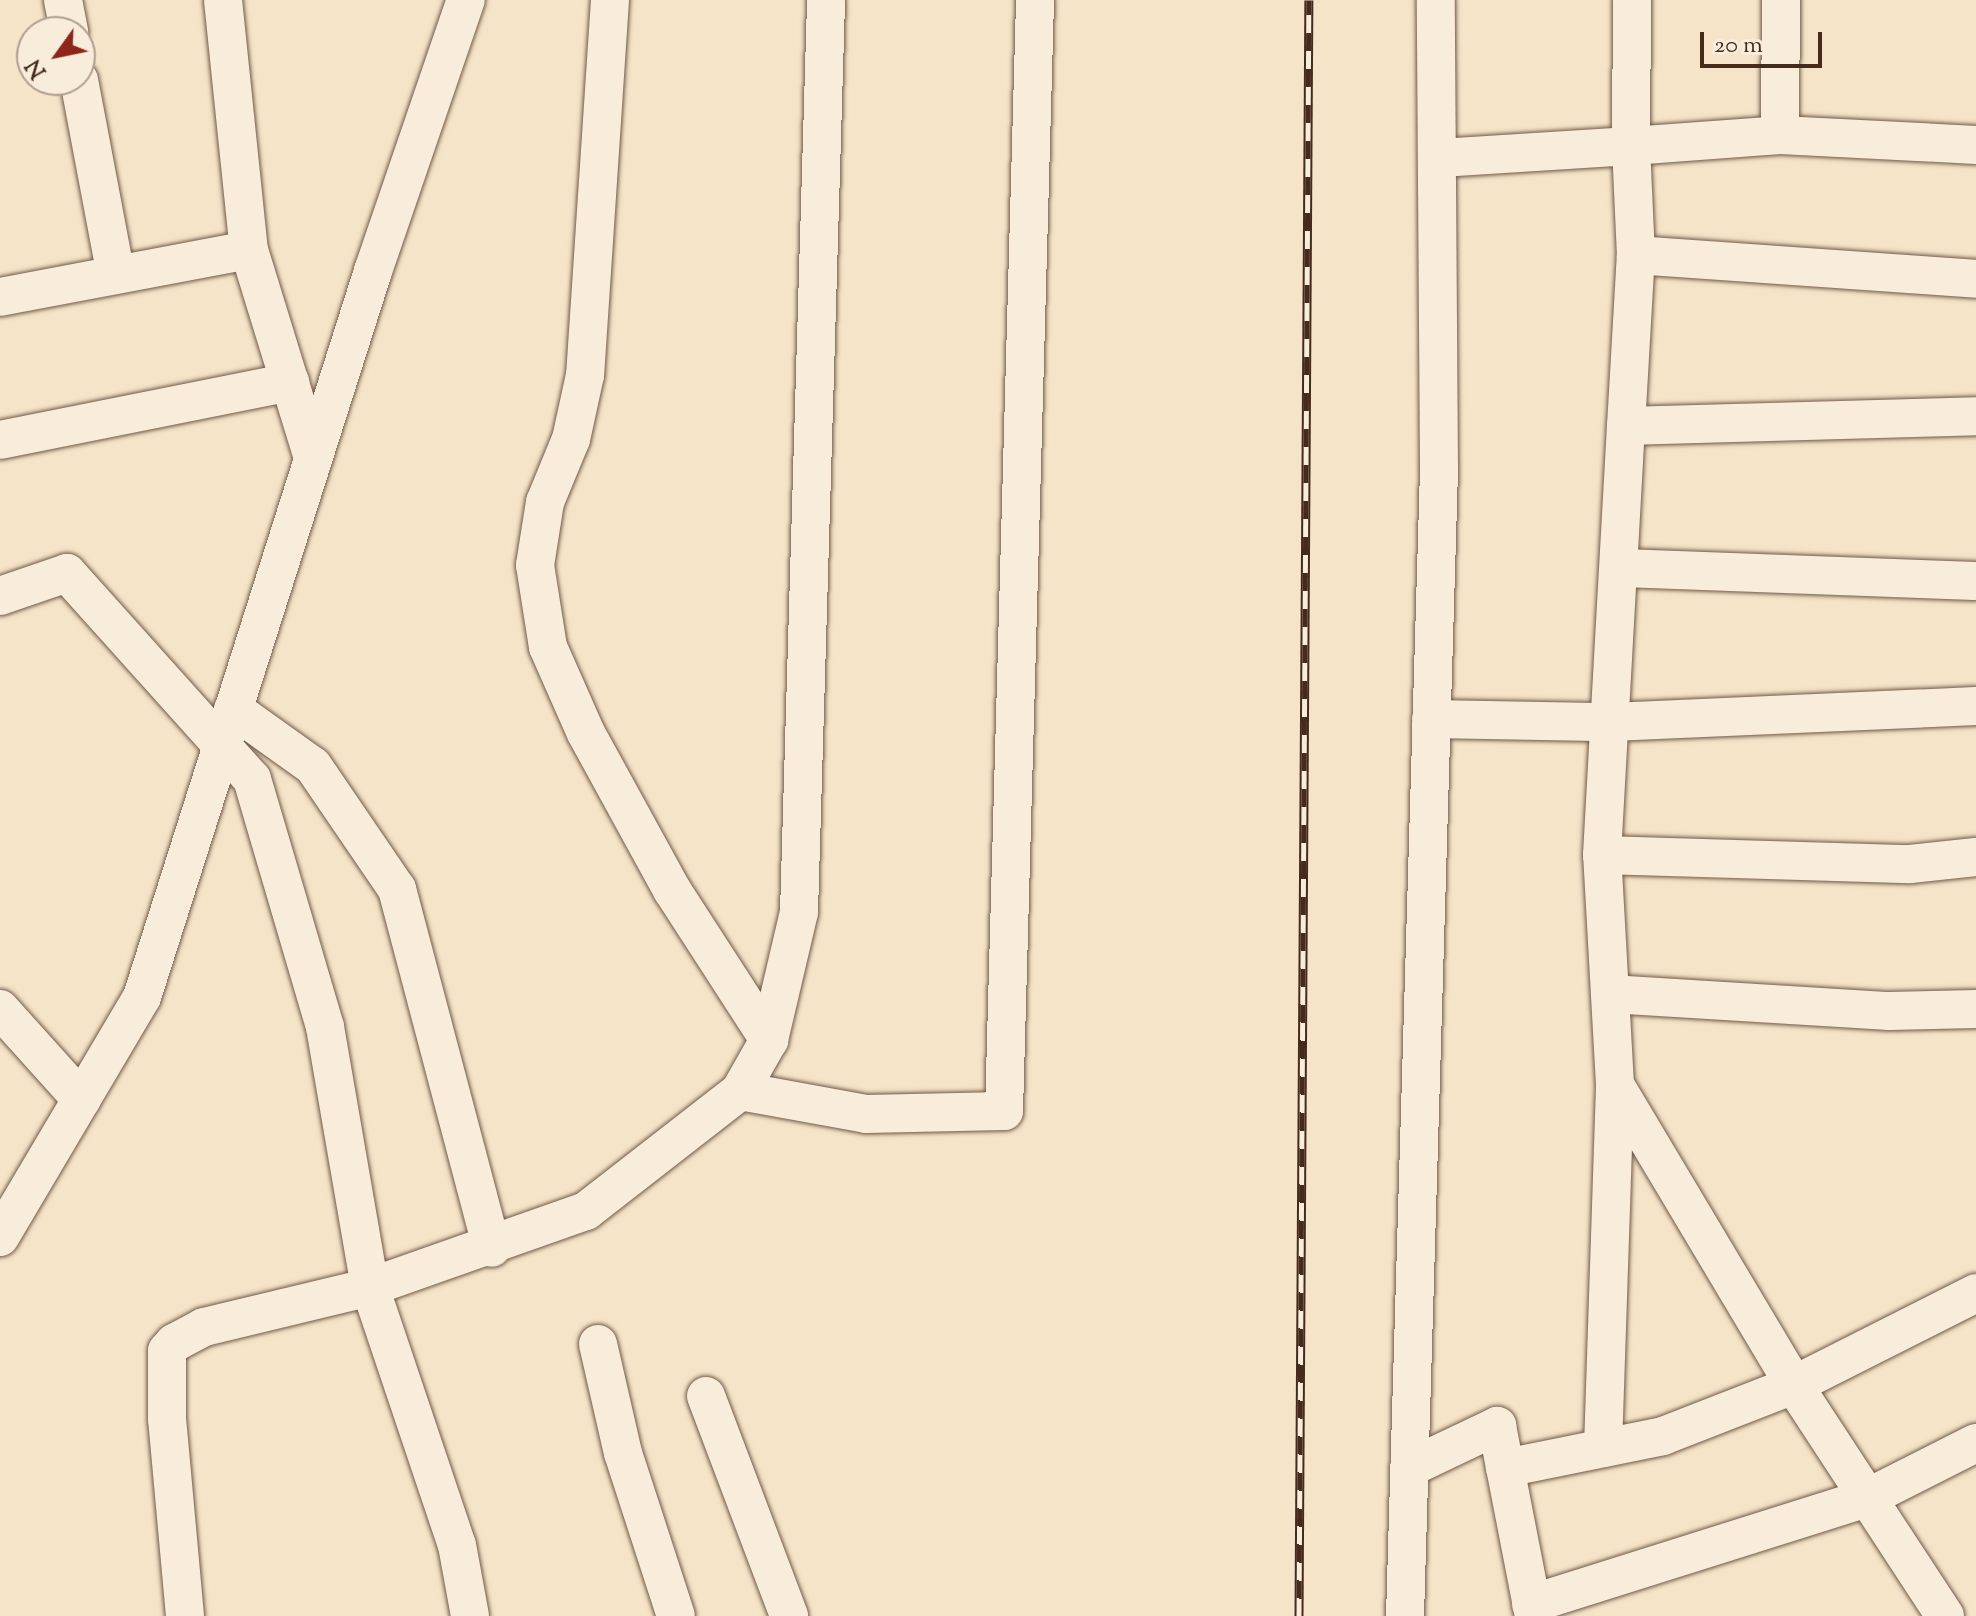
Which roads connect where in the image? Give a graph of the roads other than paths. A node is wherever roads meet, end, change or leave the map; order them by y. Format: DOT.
graph roads {
  1 [pos="223,0"];
  2 [pos="466,0"];
  3 [pos="610,0"];
  4 [pos="826,0"];
  5 [pos="1035,0"];
  6 [pos="1436,0"];
  7 [pos="1632,0"];
  8 [pos="1781,0"];
  9 [pos="82,96"];
  10 [pos="1780,135"];
  11 [pos="1976,145"];
  12 [pos="1631,146"];
  13 [pos="1440,158"];
  14 [pos="249,250"];
  15 [pos="1636,255"];
  16 [pos="116,275"];
  17 [pos="1976,279"];
  18 [pos="0,297"];
  19 [pos="290,382"];
  20 [pos="1976,416"];
  21 [pos="1626,426"];
  22 [pos="0,440"];
  23 [pos="313,458"];
  24 [pos="1621,568"];
  25 [pos="1976,581"];
  26 [pos="0,596"];
  27 [pos="1976,706"];
  28 [pos="233,709"];
  29 [pos="1431,719"];
  30 [pos="1611,722"];
  31 [pos="221,748"];
  32 [pos="1602,855"];
  33 [pos="1976,857"];
  34 [pos="1610,994"];
  35 [pos="0,1009"];
  36 [pos="1976,1009"];
  37 [pos="769,1040"];
  38 [pos="1615,1085"];
  39 [pos="740,1091"];
  40 [pos="82,1100"];
  41 [pos="0,1237"];
  42 [pos="492,1248"];
  43 [pos="370,1287"];
  44 [pos="1976,1293"];
  45 [pos="598,1344"];
  46 [pos="1794,1385"];
  47 [pos="706,1396"];
  48 [pos="1976,1443"];
  49 [pos="1603,1448"];
  50 [pos="1409,1468"];
  51 [pos="1505,1468"];
  52 [pos="1867,1498"];
  53 [pos="1533,1610"];
  54 [pos="185,1616"];
  55 [pos="470,1616"];
  56 [pos="676,1616"];
  57 [pos="789,1616"];
  58 [pos="1405,1616"];
  59 [pos="1945,1616"];
  1 -- 14 [label="street"];
  2 -- 23 [label="street"];
  3 -- 37 [label="street"];
  4 -- 37 [label="street"];
  5 -- 39 [label="street"];
  6 -- 13 [label="street"];
  7 -- 12 [label="street"];
  8 -- 10 [label="street"];
  9 -- 16 [label="street"];
  10 -- 11 [label="street"];
  10 -- 12 [label="street"];
  12 -- 13 [label="street"];
  12 -- 15 [label="street"];
  13 -- 29 [label="street"];
  14 -- 16 [label="street"];
  14 -- 19 [label="street"];
  15 -- 17 [label="street"];
  15 -- 21 [label="street"];
  16 -- 18 [label="street"];
  19 -- 22 [label="street"];
  19 -- 23 [label="street"];
  20 -- 21 [label="street"];
  21 -- 24 [label="street"];
  23 -- 28 [label="street"];
  24 -- 25 [label="street"];
  24 -- 30 [label="street"];
  26 -- 31 [label="street"];
  27 -- 30 [label="street"];
  28 -- 31 [label="street"];
  28 -- 42 [label="street"];
  29 -- 30 [label="street"];
  29 -- 50 [label="street"];
  30 -- 32 [label="street"];
  31 -- 40 [label="street"];
  31 -- 43 [label="street"];
  32 -- 33 [label="street"];
  32 -- 34 [label="street"];
  34 -- 36 [label="street"];
  34 -- 38 [label="street"];
  35 -- 40 [label="street"];
  37 -- 39 [label="street"];
  38 -- 46 [label="street"];
  38 -- 49 [label="street"];
  39 -- 42 [label="street"];
  40 -- 41 [label="street"];
  42 -- 43 [label="street"];
  43 -- 54 [label="street"];
  43 -- 55 [label="street"];
  44 -- 46 [label="street"];
  45 -- 56 [label="street"];
  46 -- 49 [label="street"];
  46 -- 52 [label="street"];
  47 -- 57 [label="street"];
  48 -- 52 [label="street"];
  49 -- 51 [label="street"];
  50 -- 51 [label="street"];
  50 -- 58 [label="street"];
  51 -- 53 [label="street"];
  52 -- 53 [label="street"];
  52 -- 59 [label="street"];
}
